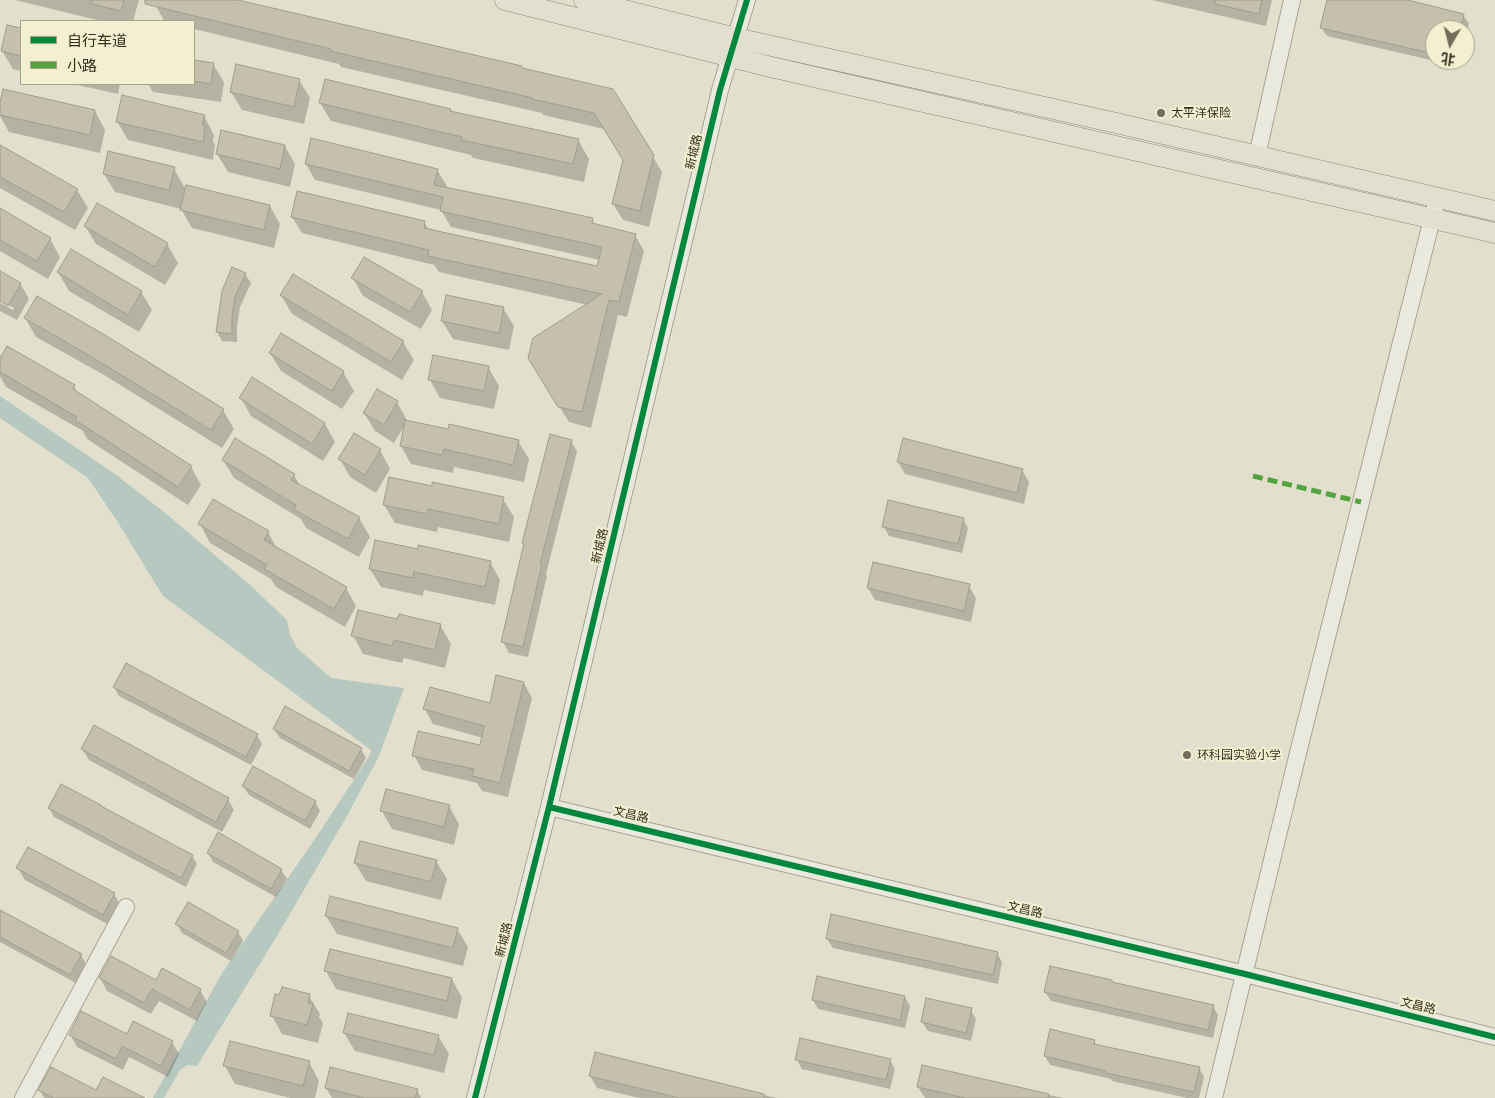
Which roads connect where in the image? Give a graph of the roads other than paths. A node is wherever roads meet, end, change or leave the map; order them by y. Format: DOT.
graph roads {
  1 [pos="505,0"];
  2 [pos="584,0"];
  3 [pos="747,0"];
  4 [pos="1292,0"];
  5 [pos="733,48"];
  6 [pos="1257,156"];
  7 [pos="1438,198"];
  8 [pos="1495,211"];
  9 [pos="1432,219"];
  10 [pos="1495,234"];
  11 [pos="549,807"];
  12 [pos="126,908"];
  13 [pos="1245,974"];
  14 [pos="1495,1037"];
  15 [pos="23,1098"];
  16 [pos="475,1098"];
  17 [pos="1214,1098"];
  1 -- 5 [label="main road"];
  2 -- 5 [label="main road"];
  3 -- 5 [label="street, 新城路"];
  4 -- 6 [label="street"];
  5 -- 6 [label="main road"];
  5 -- 9 [label="main road"];
  5 -- 11 [label="street, 新城路"];
  6 -- 7 [label="main road"];
  7 -- 8 [label="main road"];
  7 -- 9 [label="street"];
  9 -- 10 [label="main road"];
  9 -- 13 [label="street"];
  11 -- 13 [label="street, 文昌路"];
  11 -- 16 [label="street, 新城路"];
  12 -- 15 [label="street"];
  13 -- 14 [label="street, 文昌路"];
  13 -- 17 [label="street"];
}
